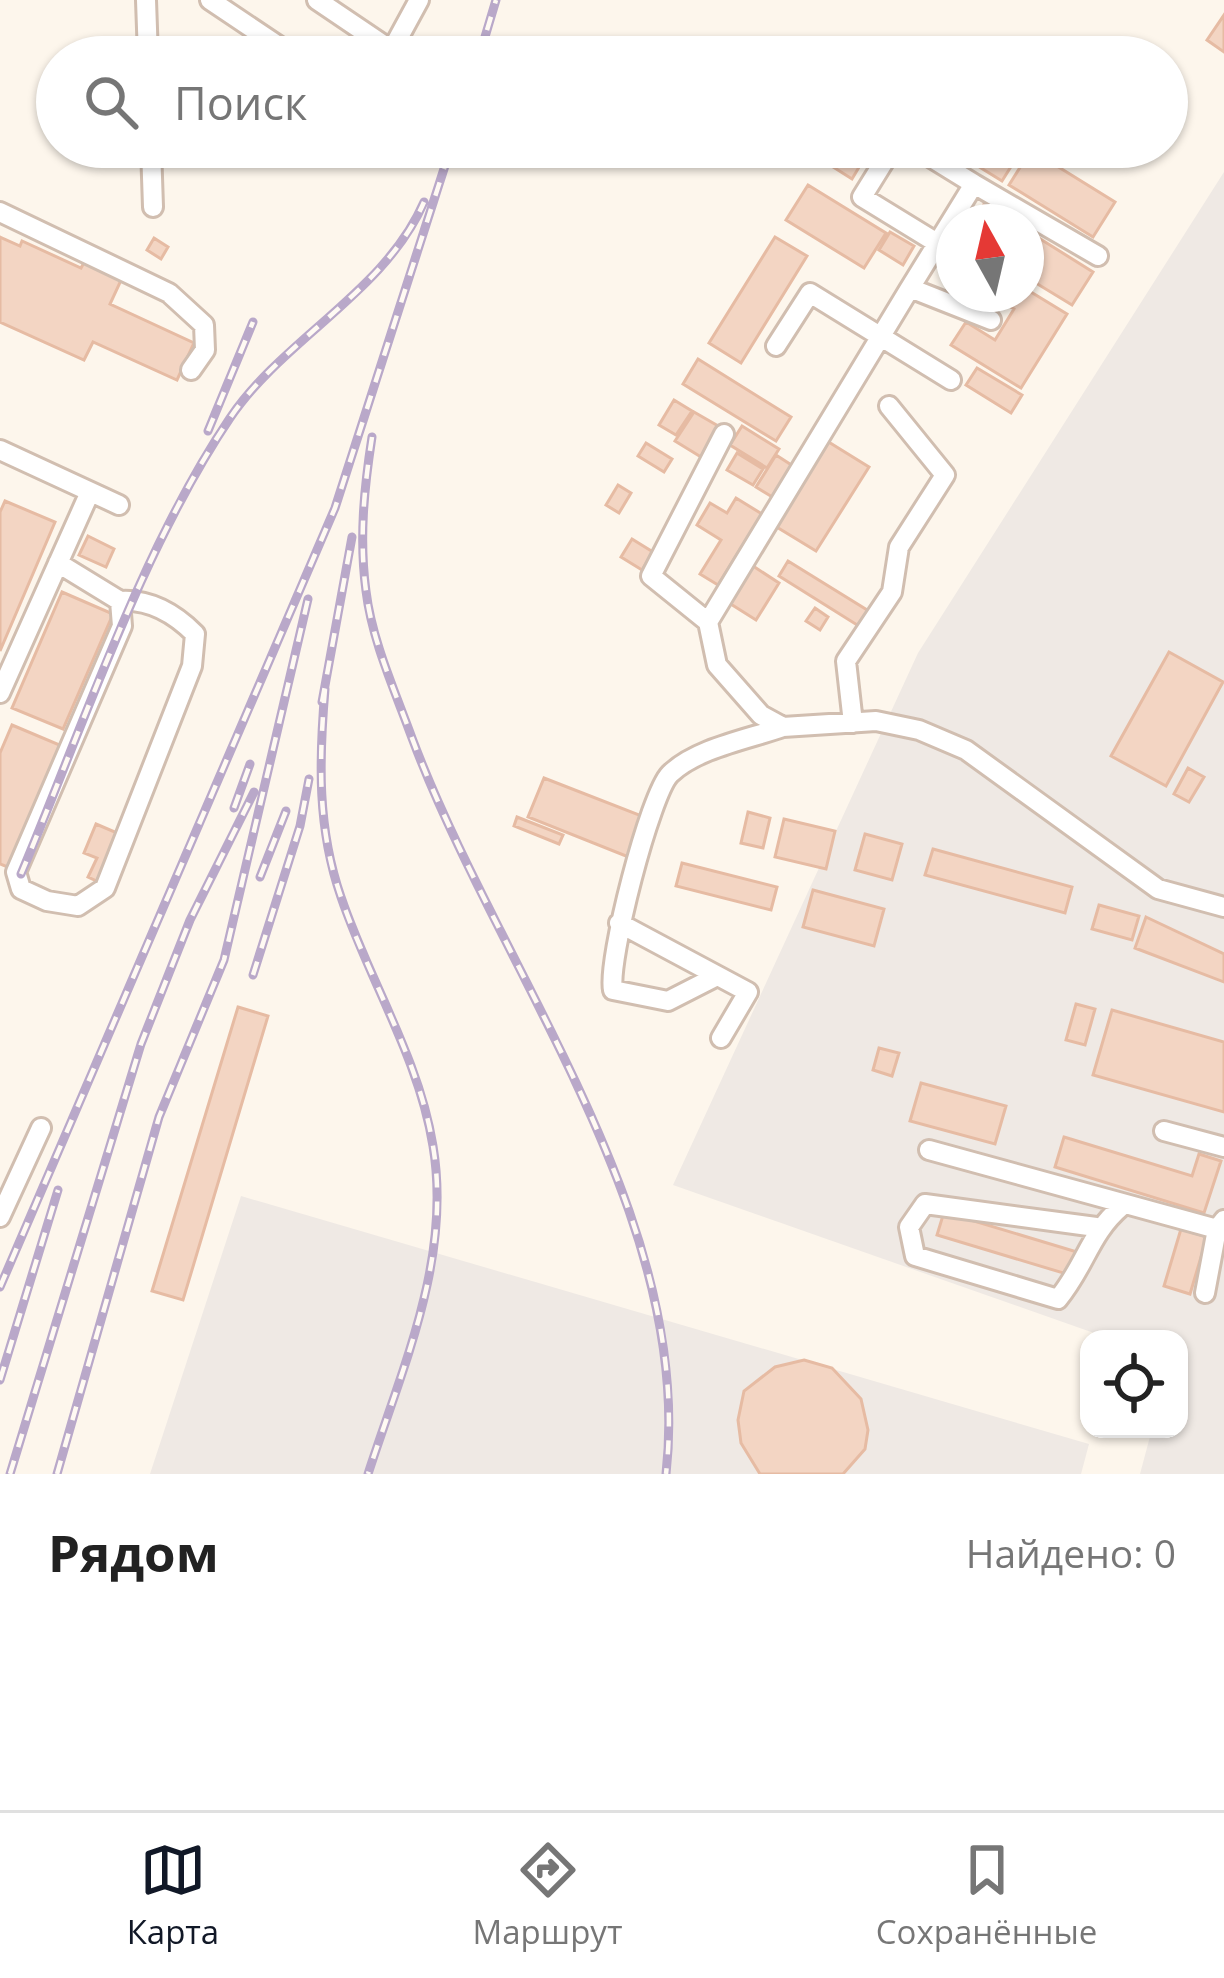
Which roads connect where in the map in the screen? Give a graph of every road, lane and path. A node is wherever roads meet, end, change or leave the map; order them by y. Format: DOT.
graph roads {
  1 [pos="146,0"];
  2 [pos="210,0"];
  3 [pos="316,0"];
  4 [pos="419,0"];
  5 [pos="147,36"];
  6 [pos="264,36"];
  7 [pos="365,36"];
  8 [pos="399,36"];
  9 [pos="152,168"];
  10 [pos="880,168"];
  11 [pos="948,168"];
  12 [pos="974,184"];
  13 [pos="961,204"];
  14 [pos="153,208"];
  15 [pos="0,212"];
  16 [pos="936,242"];
  17 [pos="936,245"];
  18 [pos="1098,256"];
  19 [pos="910,288"];
  20 [pos="991,320"];
  21 [pos="878,338"];
  22 [pos="776,346"];
  23 [pos="190,370"];
  24 [pos="951,380"];
  25 [pos="889,406"];
  26 [pos="724,434"];
  27 [pos="0,450"];
  28 [pos="90,492"];
  29 [pos="119,505"];
  30 [pos="58,563"];
  31 [pos="120,602"];
  32 [pos="708,622"];
  33 [pos="0,693"];
  34 [pos="853,723"];
  35 [pos="783,727"];
  36 [pos="1224,907"];
  37 [pos="619,923"];
  38 [pos="717,976"];
  39 [pos="721,1037"];
  40 [pos="41,1127"];
  41 [pos="1164,1131"];
  42 [pos="1224,1147"];
  43 [pos="929,1150"];
  44 [pos="1122,1206"];
  45 [pos="0,1217"];
  46 [pos="1221,1225"];
  47 [pos="1096,1227"];
  48 [pos="1205,1293"];
  1 -- 5 [label="street"];
  2 -- 6 [label="street"];
  3 -- 7 [label="street"];
  4 -- 8 [label="street"];
  9 -- 14 [label="street"];
  10 -- 16 [label="street"];
  11 -- 12 [label="street"];
  12 -- 13 [label="street"];
  12 -- 18 [label="street"];
  15 -- 23 [label="street"];
  17 -- 19 [label="street"];
  19 -- 20 [label="street"];
  19 -- 21 [label="street"];
  21 -- 22 [label="street"];
  21 -- 24 [label="street"];
  21 -- 32 [label="street"];
  25 -- 34 [label="street"];
  26 -- 32 [label="street"];
  27 -- 28 [label="street"];
  28 -- 29 [label="street"];
  28 -- 30 [label="street"];
  30 -- 31 [label="street"];
  30 -- 33 [label="street"];
  31 -- 31 [label="street"];
  32 -- 35 [label="street"];
  34 -- 35 [label="street"];
  34 -- 36 [label="street"];
  35 -- 37 [label="street"];
  37 -- 38 [label="street"];
  37 -- 38 [label="street"];
  38 -- 39 [label="street"];
  40 -- 45 [label="street"];
  41 -- 42 [label="street"];
  43 -- 44 [label="street"];
  44 -- 46 [label="street"];
  44 -- 47 [label="street"];
  46 -- 48 [label="street"];
  47 -- 47 [label="street"];
}
